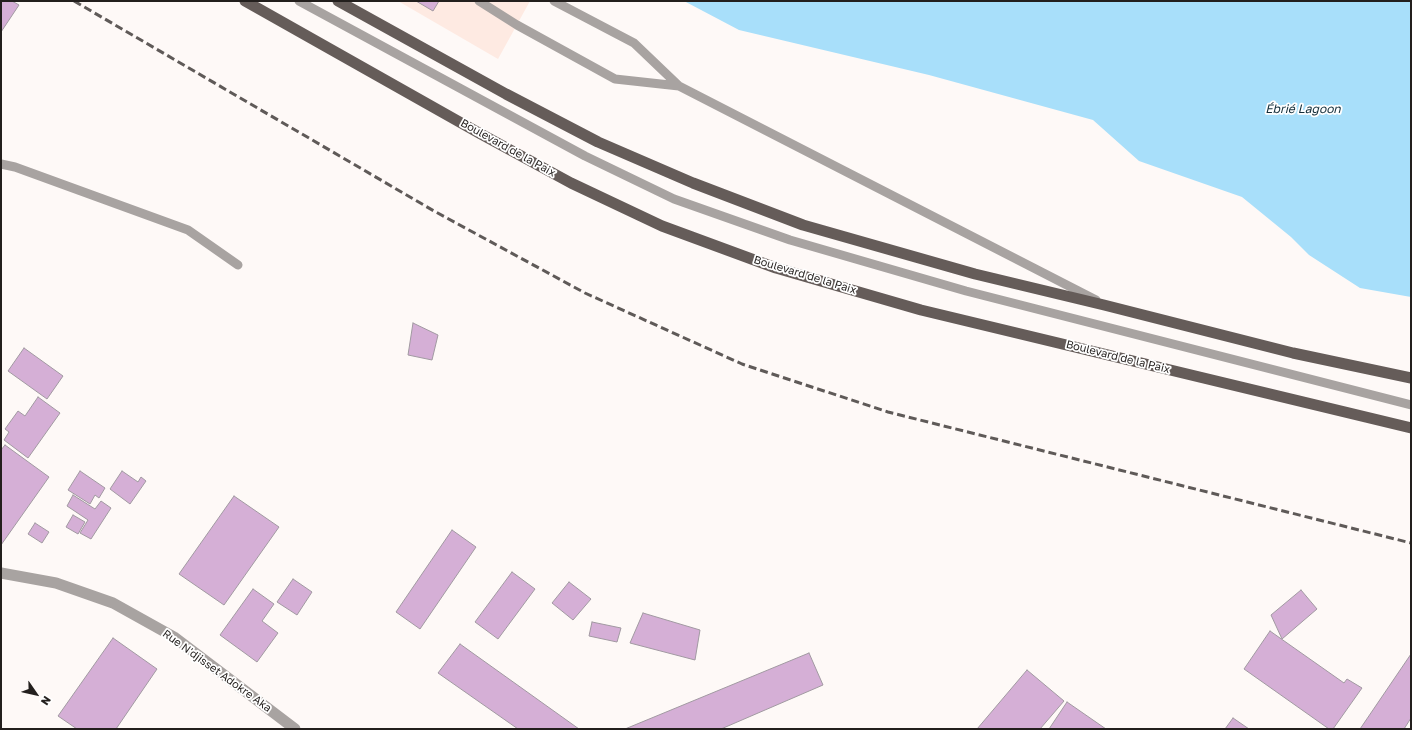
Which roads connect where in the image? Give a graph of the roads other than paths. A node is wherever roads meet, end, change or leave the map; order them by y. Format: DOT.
graph roads {
  1 [pos="245,1"];
  2 [pos="299,1"];
  3 [pos="338,1"];
  4 [pos="479,1"];
  5 [pos="554,1"];
  6 [pos="679,86"];
  7 [pos="1,164"];
  8 [pos="238,265"];
  9 [pos="1104,305"];
  10 [pos="1411,378"];
  11 [pos="1411,405"];
  12 [pos="1411,428"];
  13 [pos="1,573"];
  14 [pos="295,729"];
  1 -- 12 [label="main road, Boulevard de la Paix"];
  2 -- 11 [label="lane"];
  3 -- 9 [label="main road"];
  4 -- 6 [label="lane"];
  5 -- 6 [label="lane"];
  6 -- 9 [label="lane"];
  7 -- 8 [label="lane"];
  9 -- 10 [label="main road"];
  13 -- 14 [label="street, Rue N'djisset Adokre Aka"];
}
